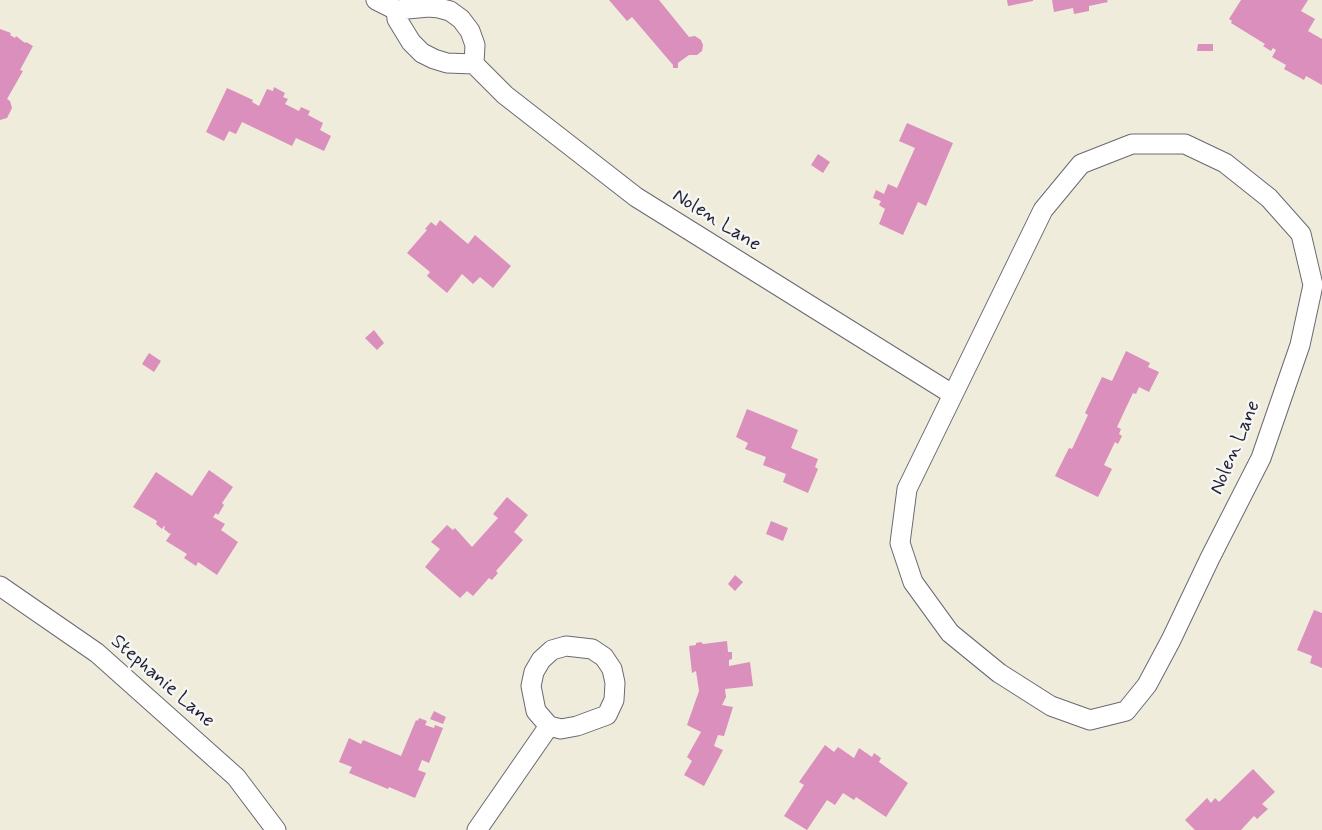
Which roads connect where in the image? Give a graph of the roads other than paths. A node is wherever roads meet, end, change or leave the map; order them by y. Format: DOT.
graph roads {
  1 [pos="376,0"];
  2 [pos="396,10"];
  3 [pos="474,64"];
  4 [pos="952,394"];
  5 [pos="0,586"];
  6 [pos="549,726"];
  7 [pos="276,830"];
  8 [pos="477,830"];
  1 -- 2 [label="street"];
  2 -- 3 [label="street"];
  2 -- 3 [label="street"];
  3 -- 4 [label="street, Nolen Lane"];
  4 -- 4 [label="street, Nolen Lane"];
  5 -- 7 [label="street, Stephanie Lane"];
  6 -- 6 [label="street"];
  6 -- 8 [label="street"];
}
